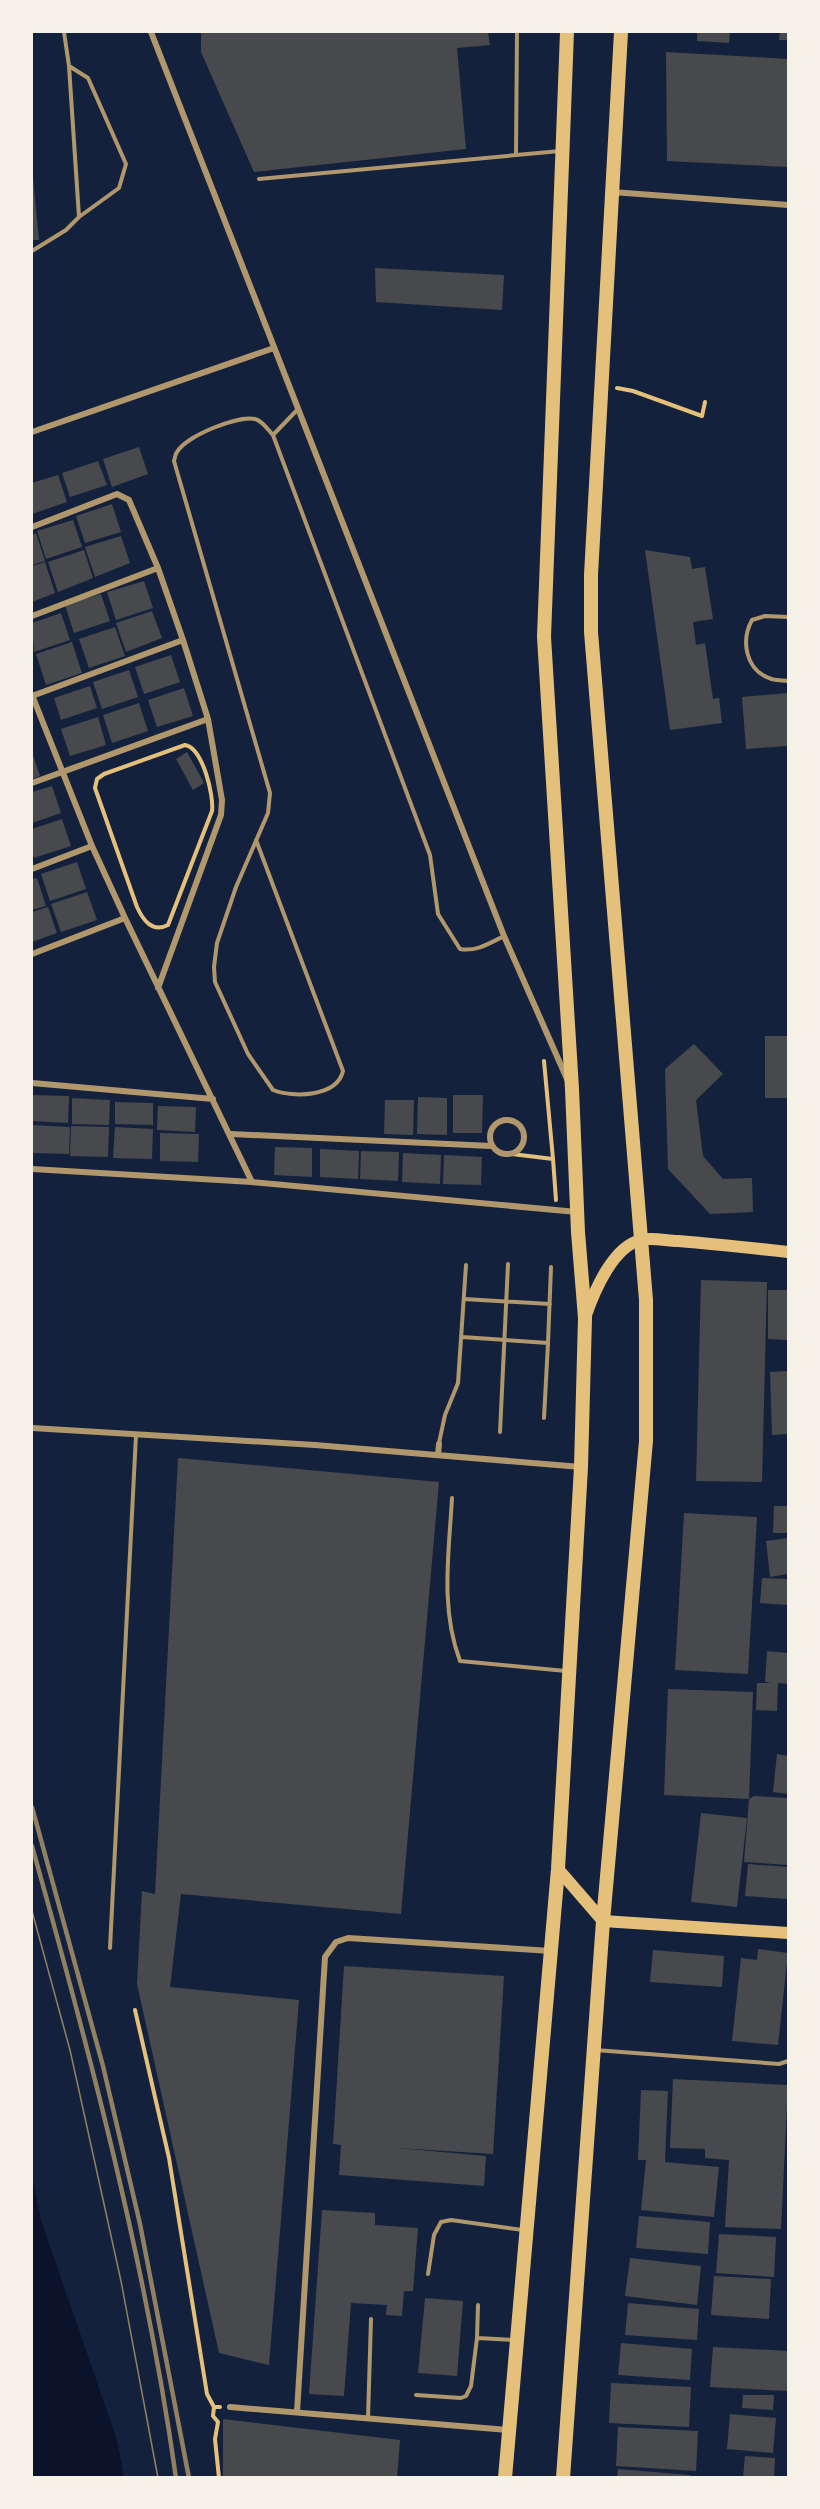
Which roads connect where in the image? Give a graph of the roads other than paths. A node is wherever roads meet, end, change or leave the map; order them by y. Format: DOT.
graph roads {
  1 [pos="64,32"];
  2 [pos="151,32"];
  3 [pos="517,32"];
  4 [pos="567,32"];
  5 [pos="621,32"];
  6 [pos="69,66"];
  7 [pos="562,151"];
  8 [pos="516,154"];
  9 [pos="259,178"];
  10 [pos="612,192"];
  11 [pos="789,205"];
  12 [pos="79,217"];
  13 [pos="32,251"];
  14 [pos="274,348"];
  15 [pos="298,409"];
  16 [pos="32,432"];
  17 [pos="273,435"];
  18 [pos="32,527"];
  19 [pos="158,568"];
  20 [pos="32,616"];
  21 [pos="789,617"];
  22 [pos="183,640"];
  23 [pos="789,681"];
  24 [pos="32,696"];
  25 [pos="208,719"];
  26 [pos="62,772"];
  27 [pos="32,783"];
  28 [pos="256,840"];
  29 [pos="92,846"];
  30 [pos="32,869"];
  31 [pos="125,918"];
  32 [pos="504,936"];
  33 [pos="32,954"];
  34 [pos="158,988"];
  35 [pos="32,1083"];
  36 [pos="572,1089"];
  37 [pos="213,1100"];
  38 [pos="231,1134"];
  39 [pos="491,1146"];
  40 [pos="32,1169"];
  41 [pos="252,1182"];
  42 [pos="577,1212"];
  43 [pos="641,1240"];
  44 [pos="789,1252"];
  45 [pos="508,1264"];
  46 [pos="466,1265"];
  47 [pos="551,1267"];
  48 [pos="464,1299"];
  49 [pos="506,1302"];
  50 [pos="550,1304"];
  51 [pos="585,1318"];
  52 [pos="462,1337"];
  53 [pos="504,1339"];
  54 [pos="548,1342"];
  55 [pos="544,1418"];
  56 [pos="32,1428"];
  57 [pos="500,1432"];
  58 [pos="136,1435"];
  59 [pos="439,1444"];
  60 [pos="438,1455"];
  61 [pos="581,1467"];
  62 [pos="452,1497"];
  63 [pos="569,1671"];
  64 [pos="558,1869"];
  65 [pos="603,1921"];
  66 [pos="789,1933"];
  67 [pos="110,1948"];
  68 [pos="551,1951"];
  69 [pos="595,2050"];
  70 [pos="789,2061"];
  71 [pos="526,2230"];
  72 [pos="428,2274"];
  73 [pos="478,2305"];
  74 [pos="371,2319"];
  75 [pos="477,2338"];
  76 [pos="516,2341"];
  77 [pos="416,2395"];
  78 [pos="230,2407"];
  79 [pos="297,2412"];
  80 [pos="368,2418"];
  81 [pos="508,2430"];
  82 [pos="505,2478"];
  83 [pos="563,2478"];
  1 -- 6 [label="lane"];
  2 -- 14 [label="street"];
  3 -- 8 [label="lane"];
  4 -- 7 [label="highway"];
  5 -- 10 [label="highway"];
  6 -- 12 [label="lane"];
  6 -- 12 [label="lane"];
  7 -- 8 [label="lane"];
  7 -- 36 [label="highway"];
  8 -- 9 [label="lane"];
  10 -- 11 [label="street"];
  10 -- 43 [label="highway"];
  12 -- 13 [label="lane"];
  14 -- 15 [label="street"];
  14 -- 16 [label="street"];
  15 -- 17 [label="lane"];
  15 -- 32 [label="street"];
  17 -- 28 [label="lane"];
  17 -- 32 [label="lane"];
  18 -- 19 [label="street"];
  19 -- 20 [label="street"];
  19 -- 22 [label="street"];
  21 -- 23 [label="lane"];
  22 -- 24 [label="street"];
  22 -- 25 [label="street"];
  24 -- 26 [label="street"];
  25 -- 26 [label="street"];
  25 -- 34 [label="street"];
  26 -- 27 [label="street"];
  26 -- 29 [label="street"];
  28 -- 28 [label="lane"];
  29 -- 30 [label="street"];
  29 -- 31 [label="street"];
  31 -- 33 [label="street"];
  31 -- 34 [label="street"];
  32 -- 36 [label="street"];
  34 -- 37 [label="street"];
  35 -- 37 [label="street"];
  36 -- 42 [label="highway"];
  37 -- 38 [label="street"];
  38 -- 39 [label="street"];
  38 -- 41 [label="street"];
  39 -- 39 [label="street"];
  40 -- 41 [label="street"];
  41 -- 42 [label="street"];
  42 -- 51 [label="highway"];
  43 -- 44 [label="main road"];
  43 -- 51 [label="main road"];
  43 -- 65 [label="highway"];
  45 -- 49 [label="lane"];
  46 -- 48 [label="lane"];
  47 -- 50 [label="lane"];
  48 -- 49 [label="lane"];
  48 -- 52 [label="lane"];
  49 -- 50 [label="lane"];
  49 -- 53 [label="lane"];
  50 -- 54 [label="lane"];
  51 -- 61 [label="highway"];
  52 -- 53 [label="lane"];
  52 -- 59 [label="lane"];
  53 -- 54 [label="lane"];
  53 -- 57 [label="lane"];
  54 -- 55 [label="lane"];
  56 -- 58 [label="street"];
  58 -- 60 [label="street"];
  58 -- 67 [label="lane"];
  59 -- 60 [label="street"];
  60 -- 61 [label="street"];
  61 -- 63 [label="highway"];
  62 -- 63 [label="lane"];
  63 -- 64 [label="highway"];
  64 -- 65 [label="main road"];
  64 -- 68 [label="highway"];
  65 -- 66 [label="main road"];
  65 -- 69 [label="highway"];
  68 -- 71 [label="highway"];
  68 -- 79 [label="street"];
  69 -- 70 [label="lane"];
  69 -- 83 [label="highway"];
  71 -- 72 [label="lane"];
  71 -- 76 [label="highway"];
  73 -- 75 [label="lane"];
  74 -- 80 [label="lane"];
  75 -- 76 [label="lane"];
  75 -- 77 [label="lane"];
  76 -- 81 [label="highway"];
  78 -- 79 [label="street"];
  79 -- 80 [label="street"];
  80 -- 81 [label="street"];
  81 -- 82 [label="highway"];
}
